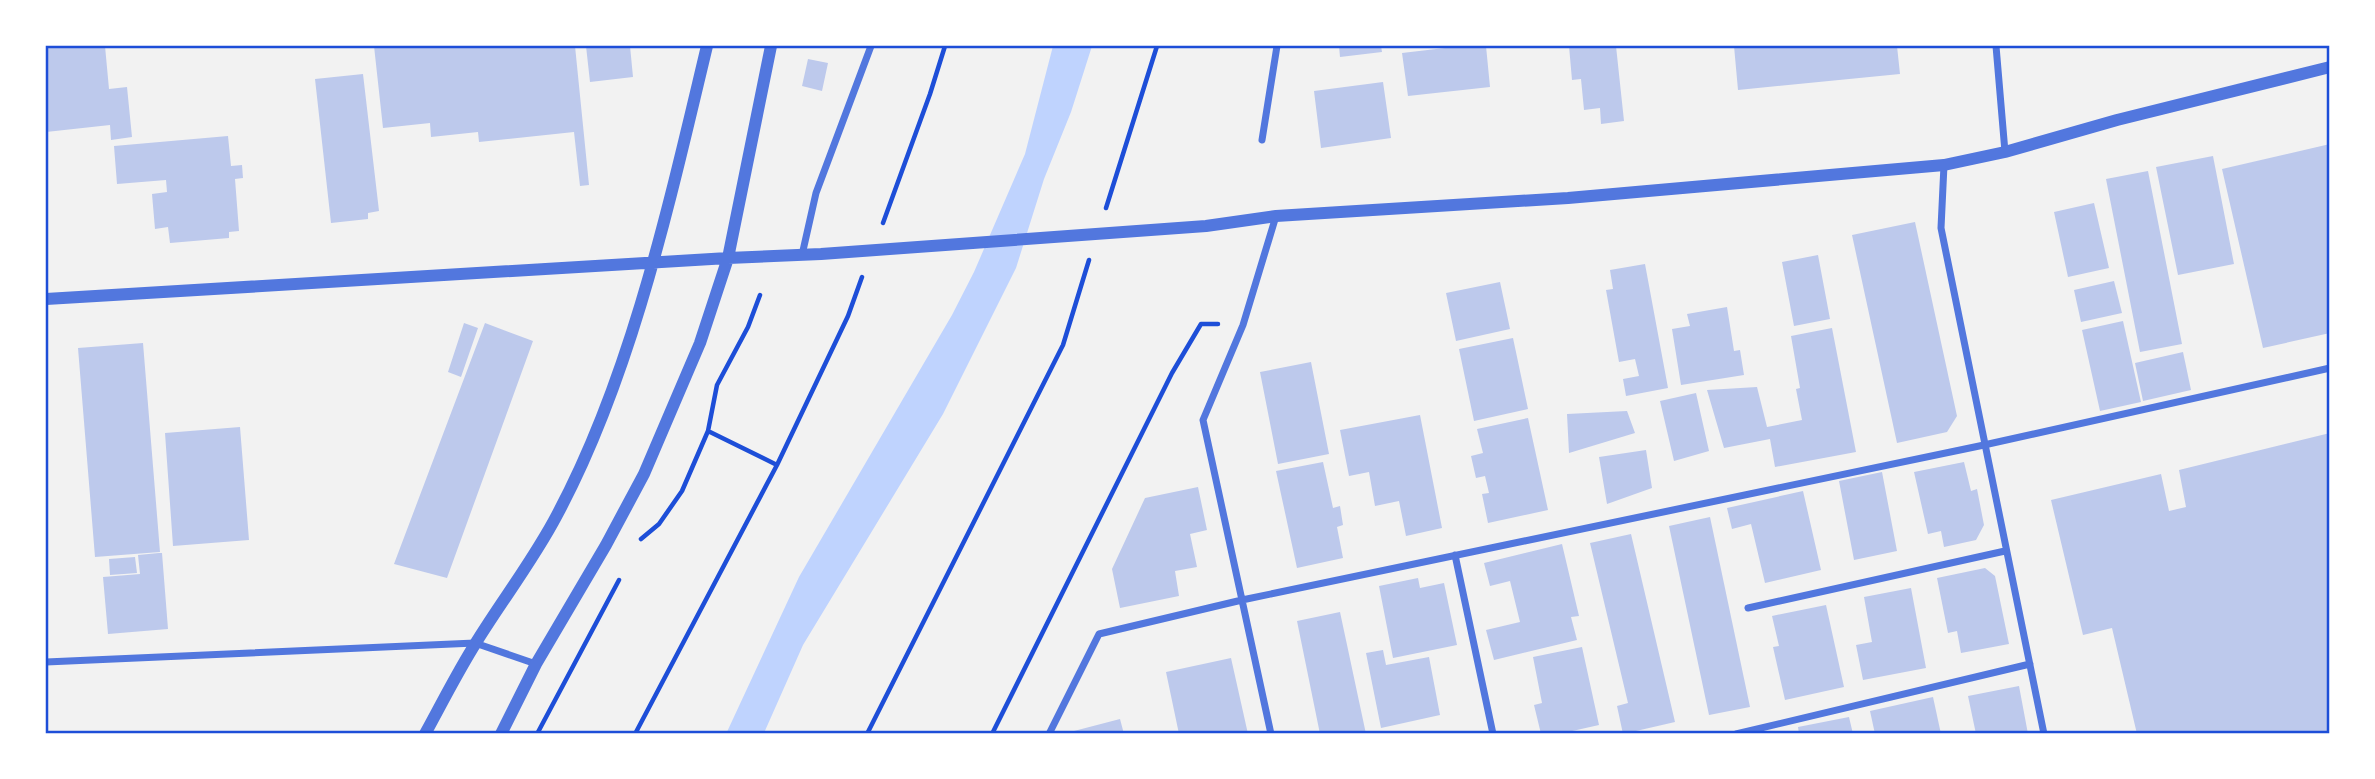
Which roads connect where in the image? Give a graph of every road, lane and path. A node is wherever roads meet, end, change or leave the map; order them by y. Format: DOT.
graph roads {
  1 [pos="707,46"];
  2 [pos="771,46"];
  3 [pos="871,46"];
  4 [pos="945,46"];
  5 [pos="1157,46"];
  6 [pos="1277,46"];
  7 [pos="1996,46"];
  8 [pos="2329,68"];
  9 [pos="1262,140"];
  10 [pos="2005,152"];
  11 [pos="1944,165"];
  12 [pos="1104,215"];
  13 [pos="1276,216"];
  14 [pos="879,232"];
  15 [pos="1091,254"];
  16 [pos="802,255"];
  17 [pos="729,258"];
  18 [pos="652,263"];
  19 [pos="866,268"];
  20 [pos="760,295"];
  21 [pos="46,299"];
  22 [pos="1243,325"];
  23 [pos="2329,368"];
  24 [pos="708,431"];
  25 [pos="1984,445"];
  26 [pos="777,465"];
  27 [pos="639,540"];
  28 [pos="2006,551"];
  29 [pos="1455,555"];
  30 [pos="623,573"];
  31 [pos="1242,600"];
  32 [pos="1748,608"];
  33 [pos="475,643"];
  34 [pos="46,662"];
  35 [pos="536,663"];
  36 [pos="2030,664"];
  37 [pos="425,733"];
  38 [pos="500,733"];
  39 [pos="537,733"];
  40 [pos="635,733"];
  41 [pos="867,733"];
  42 [pos="992,733"];
  43 [pos="1049,733"];
  44 [pos="1271,733"];
  45 [pos="1493,733"];
  46 [pos="1736,733"];
  47 [pos="2044,733"];
  1 -- 18 [label="street"];
  2 -- 17 [label="street"];
  3 -- 16 [label="street"];
  4 -- 14 [label="path"];
  5 -- 12 [label="path"];
  6 -- 9 [label="street"];
  7 -- 10 [label="street"];
  8 -- 10 [label="street"];
  10 -- 11 [label="street"];
  11 -- 13 [label="street"];
  11 -- 25 [label="street"];
  13 -- 16 [label="street"];
  13 -- 22 [label="street"];
  15 -- 41 [label="path"];
  16 -- 17 [label="street"];
  17 -- 18 [label="street"];
  17 -- 35 [label="street"];
  18 -- 21 [label="street"];
  18 -- 33 [label="street"];
  19 -- 26 [label="path"];
  20 -- 24 [label="path"];
  22 -- 31 [label="street"];
  22 -- 42 [label="path"];
  23 -- 25 [label="street"];
  24 -- 26 [label="path"];
  24 -- 27 [label="path"];
  25 -- 28 [label="street"];
  25 -- 29 [label="street"];
  26 -- 40 [label="path"];
  28 -- 32 [label="street"];
  28 -- 36 [label="street"];
  29 -- 31 [label="street"];
  29 -- 45 [label="street"];
  30 -- 39 [label="path"];
  31 -- 43 [label="street"];
  31 -- 44 [label="street"];
  33 -- 34 [label="street"];
  33 -- 35 [label="street"];
  33 -- 37 [label="street"];
  35 -- 38 [label="street"];
  36 -- 46 [label="street"];
  36 -- 47 [label="street"];
}
